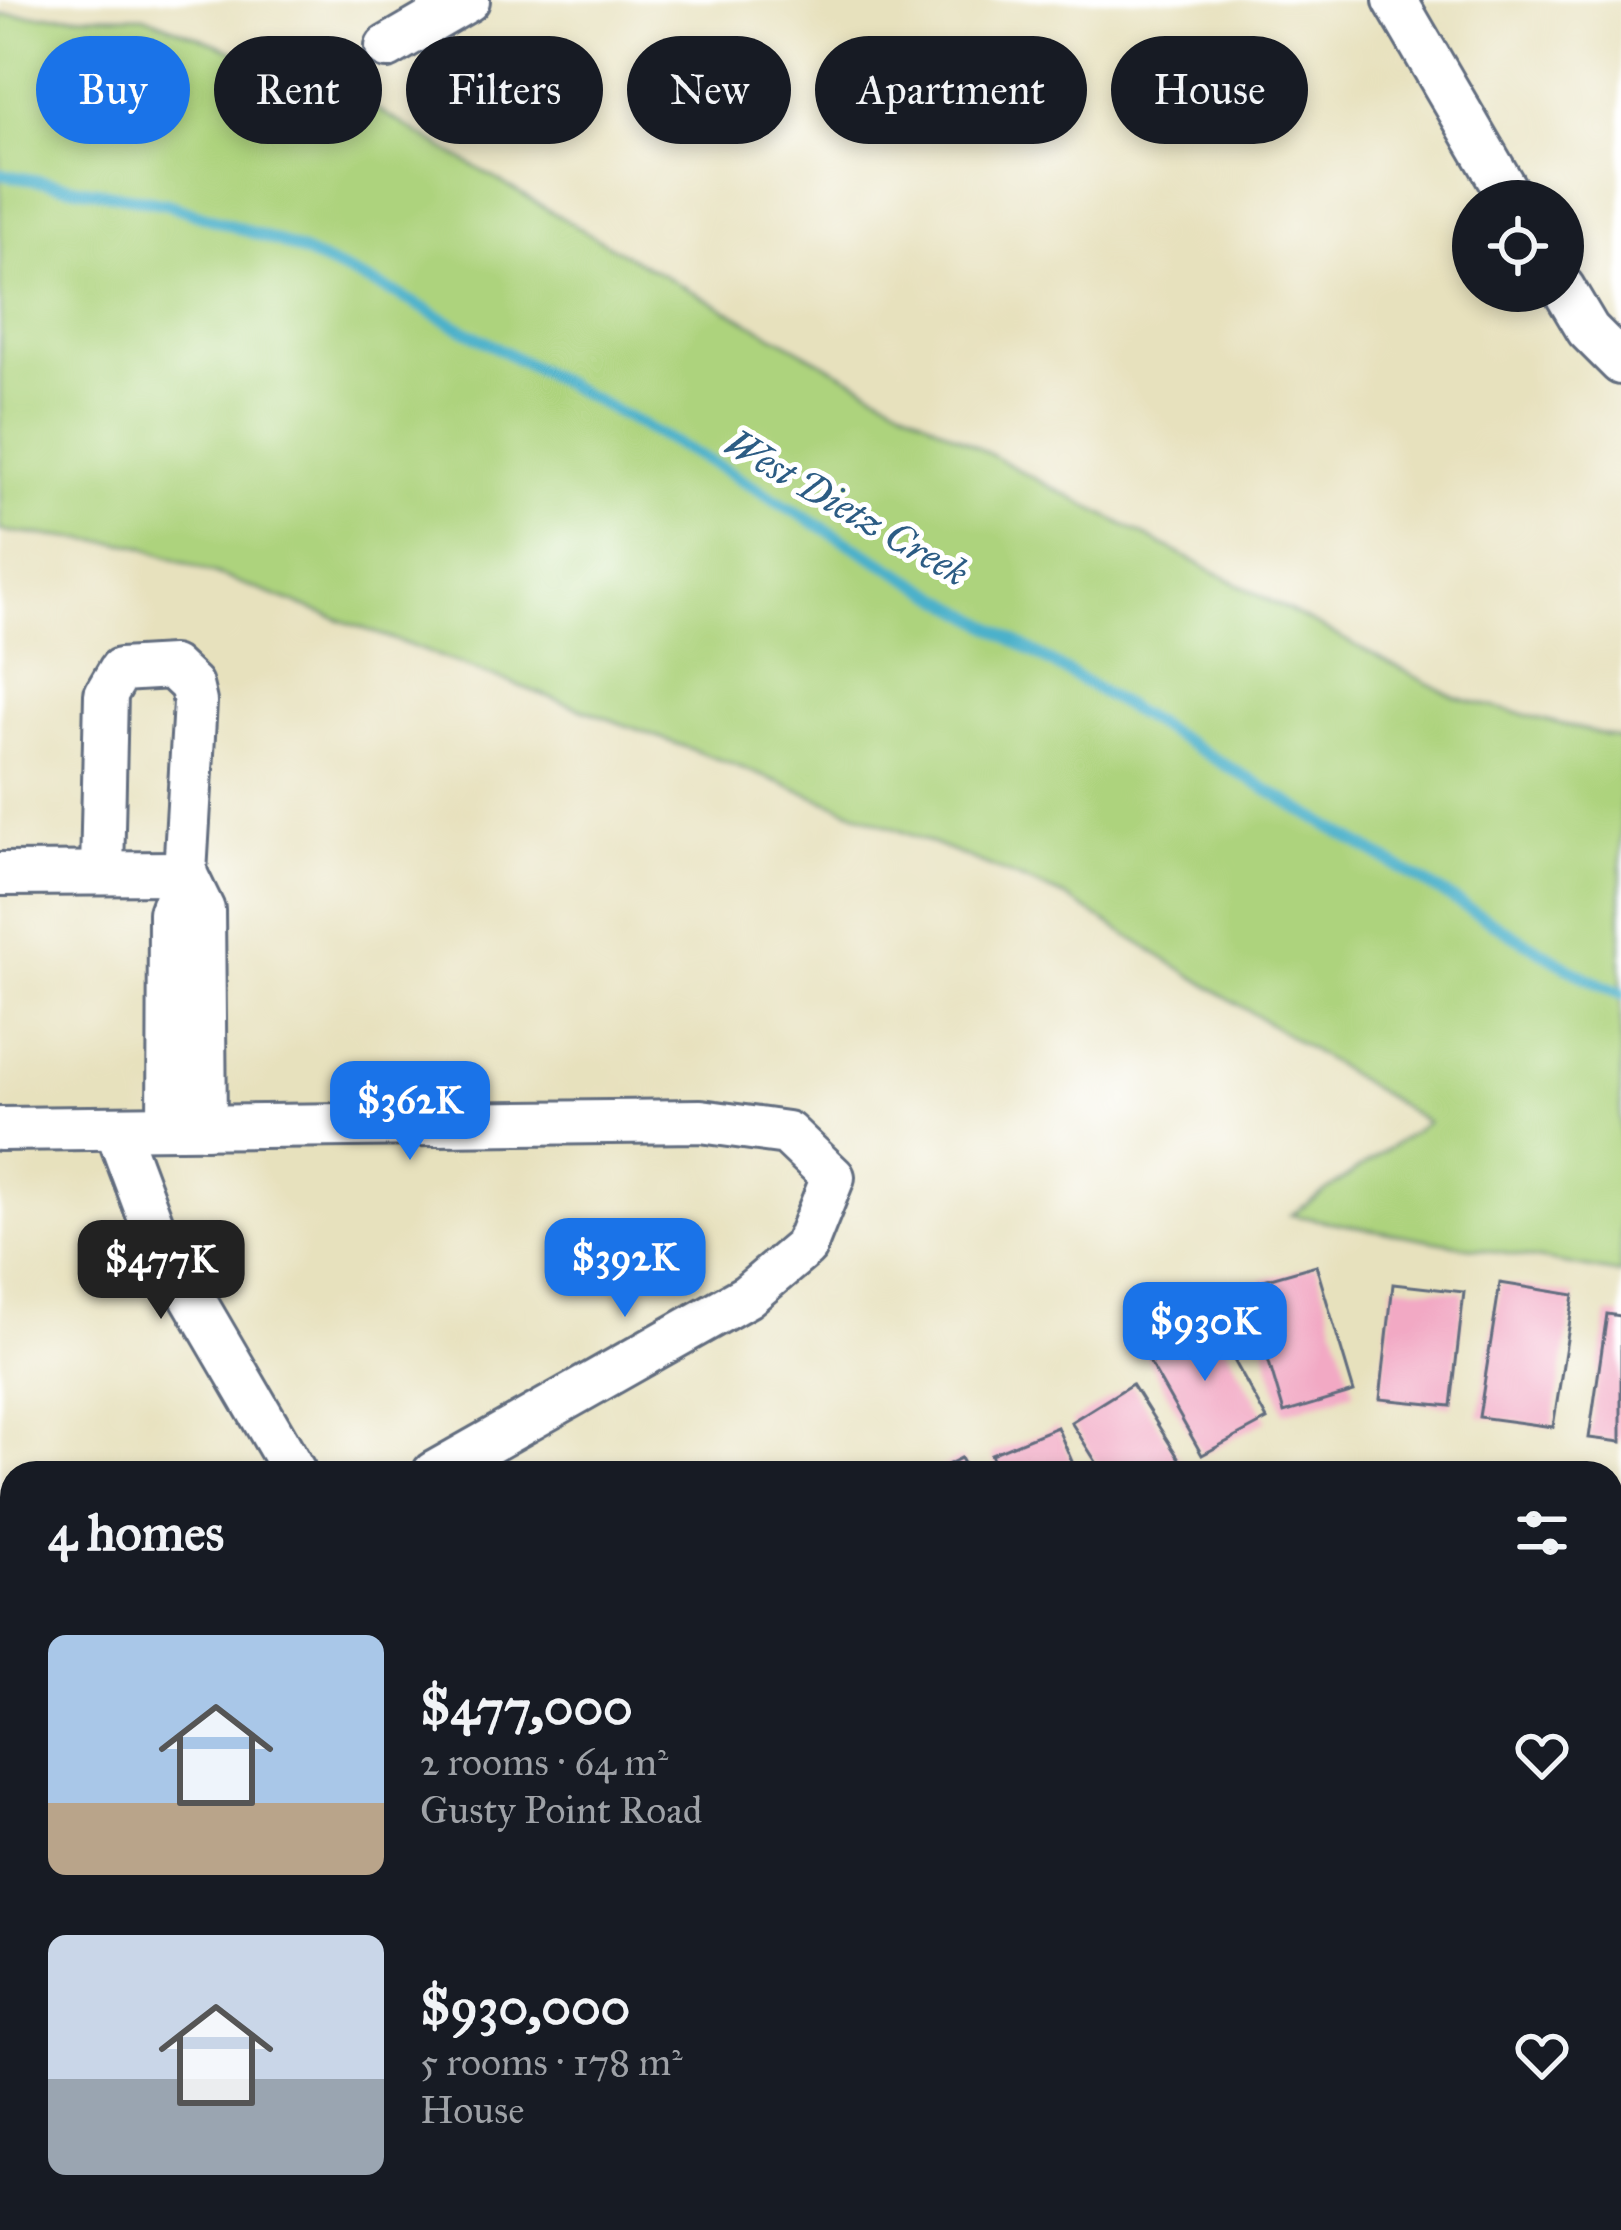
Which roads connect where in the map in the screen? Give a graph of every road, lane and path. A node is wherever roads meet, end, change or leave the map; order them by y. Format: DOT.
graph roads {
  1 [pos="468,0"];
  2 [pos="1395,0"];
  3 [pos="387,47"];
  4 [pos="1500,180"];
  5 [pos="1577,312"];
  6 [pos="1621,363"];
  7 [pos="0,874"];
  8 [pos="101,874"];
  9 [pos="185,874"];
  10 [pos="187,1127"];
  11 [pos="116,1128"];
  12 [pos="0,1129"];
  13 [pos="289,1461"];
  14 [pos="455,1461"];
  1 -- 3 [label="street"];
  2 -- 4 [label="street"];
  5 -- 6 [label="street"];
  7 -- 8 [label="street"];
  8 -- 9 [label="street"];
  8 -- 9 [label="street"];
  9 -- 10 [label="street"];
  10 -- 11 [label="street"];
  10 -- 14 [label="street"];
  11 -- 12 [label="street"];
  11 -- 13 [label="street"];
}
